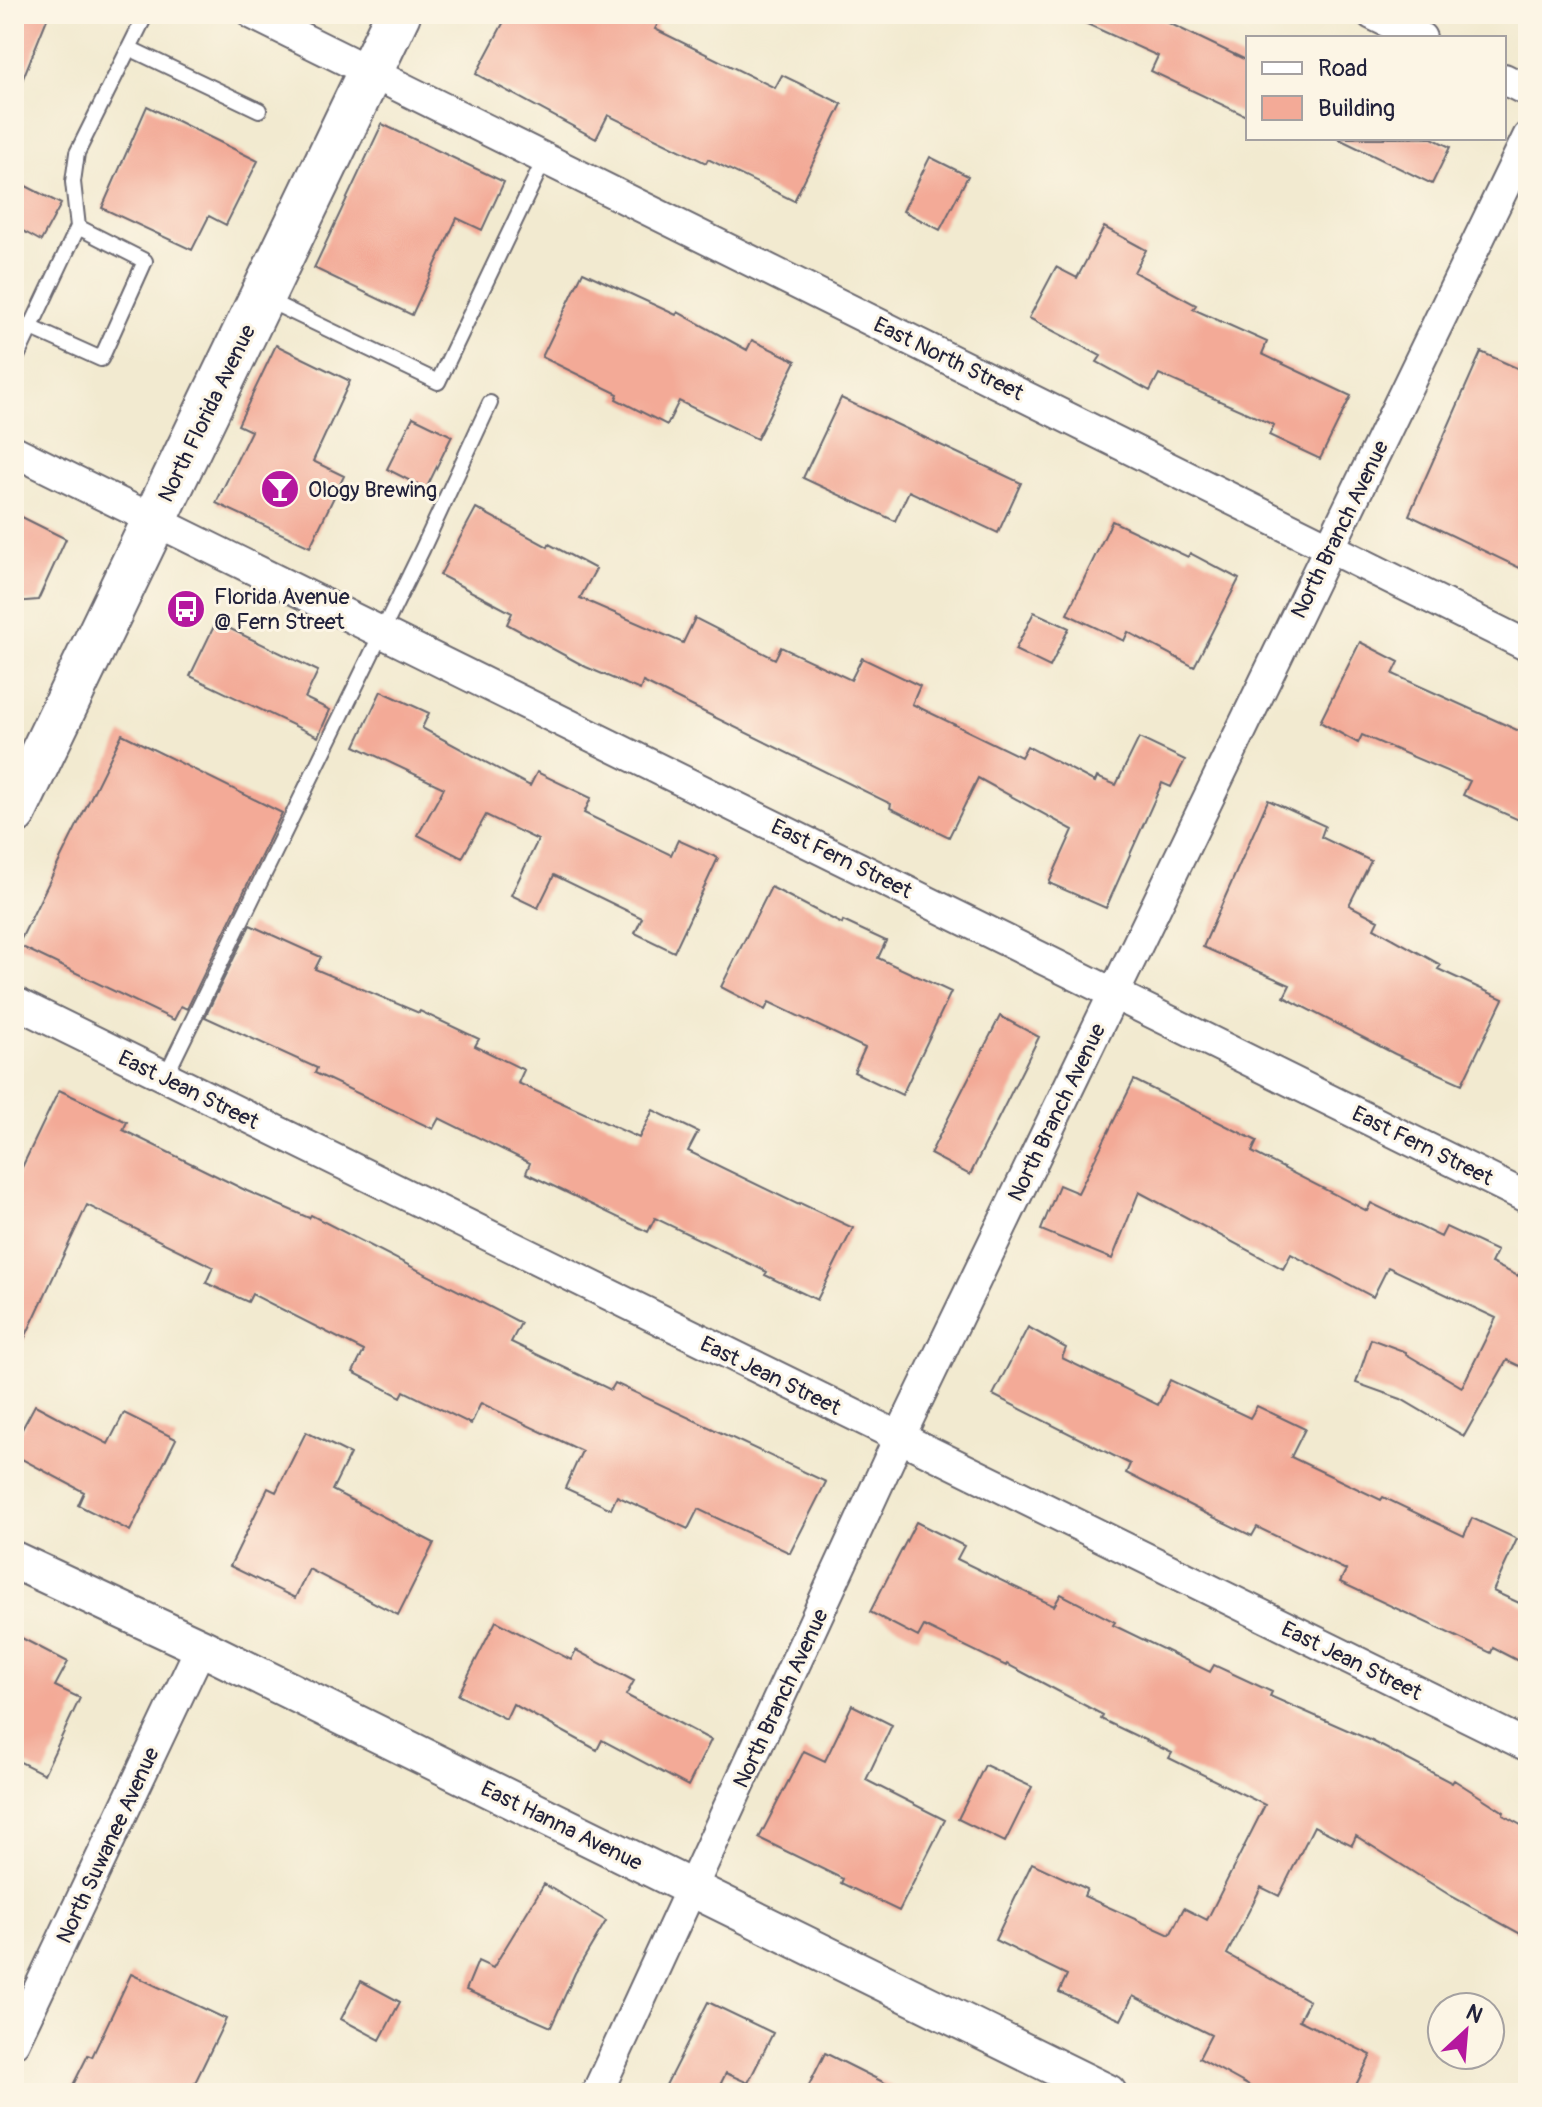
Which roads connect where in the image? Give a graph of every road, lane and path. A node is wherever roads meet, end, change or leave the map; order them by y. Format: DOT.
graph roads {
  1 [pos="146,14"];
  2 [pos="253,14"];
  3 [pos="398,14"];
  4 [pos="1372,14"];
  5 [pos="1417,36"];
  6 [pos="129,48"];
  7 [pos="370,72"];
  8 [pos="1506,80"];
  9 [pos="1528,91"];
  10 [pos="259,110"];
  11 [pos="1528,137"];
  12 [pos="545,158"];
  13 [pos="78,227"];
  14 [pos="261,297"];
  15 [pos="32,328"];
  16 [pos="14,363"];
  17 [pos="490,403"];
  18 [pos="14,451"];
  19 [pos="155,520"];
  20 [pos="1331,546"];
  21 [pos="381,631"];
  22 [pos="1528,646"];
  23 [pos="14,812"];
  24 [pos="1114,992"];
  25 [pos="14,1002"];
  26 [pos="165,1077"];
  27 [pos="1528,1198"];
  28 [pos="899,1438"];
  29 [pos="14,1560"];
  30 [pos="201,1647"];
  31 [pos="1528,1746"];
  32 [pos="693,1889"];
  33 [pos="14,2042"];
  34 [pos="597,2093"];
  35 [pos="1108,2093"];
  1 -- 6 [label="lane"];
  2 -- 7 [label="street, East North Street"];
  3 -- 7 [label="main road, North Florida Avenue"];
  4 -- 5 [label="street"];
  6 -- 10 [label="lane"];
  6 -- 13 [label="lane"];
  7 -- 12 [label="street, East North Street"];
  7 -- 14 [label="main road, North Florida Avenue"];
  8 -- 9 [label="street"];
  11 -- 20 [label="street, North Branch Avenue"];
  12 -- 14 [label="lane"];
  12 -- 20 [label="street, East North Street"];
  13 -- 15 [label="lane"];
  13 -- 15 [label="lane"];
  14 -- 19 [label="main road, North Florida Avenue"];
  15 -- 16 [label="lane"];
  17 -- 21 [label="lane"];
  18 -- 19 [label="street, East Fern Street"];
  19 -- 21 [label="street, East Fern Street"];
  19 -- 23 [label="main road, North Florida Avenue"];
  20 -- 22 [label="street, East North Street"];
  20 -- 24 [label="street, North Branch Avenue"];
  21 -- 24 [label="street, East Fern Street"];
  21 -- 26 [label="lane"];
  24 -- 27 [label="street, East Fern Street"];
  24 -- 28 [label="street, North Branch Avenue"];
  25 -- 26 [label="street, East Jean Street"];
  26 -- 28 [label="street, East Jean Street"];
  28 -- 31 [label="street, East Jean Street"];
  28 -- 32 [label="street, North Branch Avenue"];
  29 -- 30 [label="street, East Hanna Avenue"];
  30 -- 32 [label="street, East Hanna Avenue"];
  30 -- 33 [label="street, North Suwanee Avenue"];
  32 -- 34 [label="street, North Branch Avenue"];
  32 -- 35 [label="street, East Hanna Avenue"];
}
